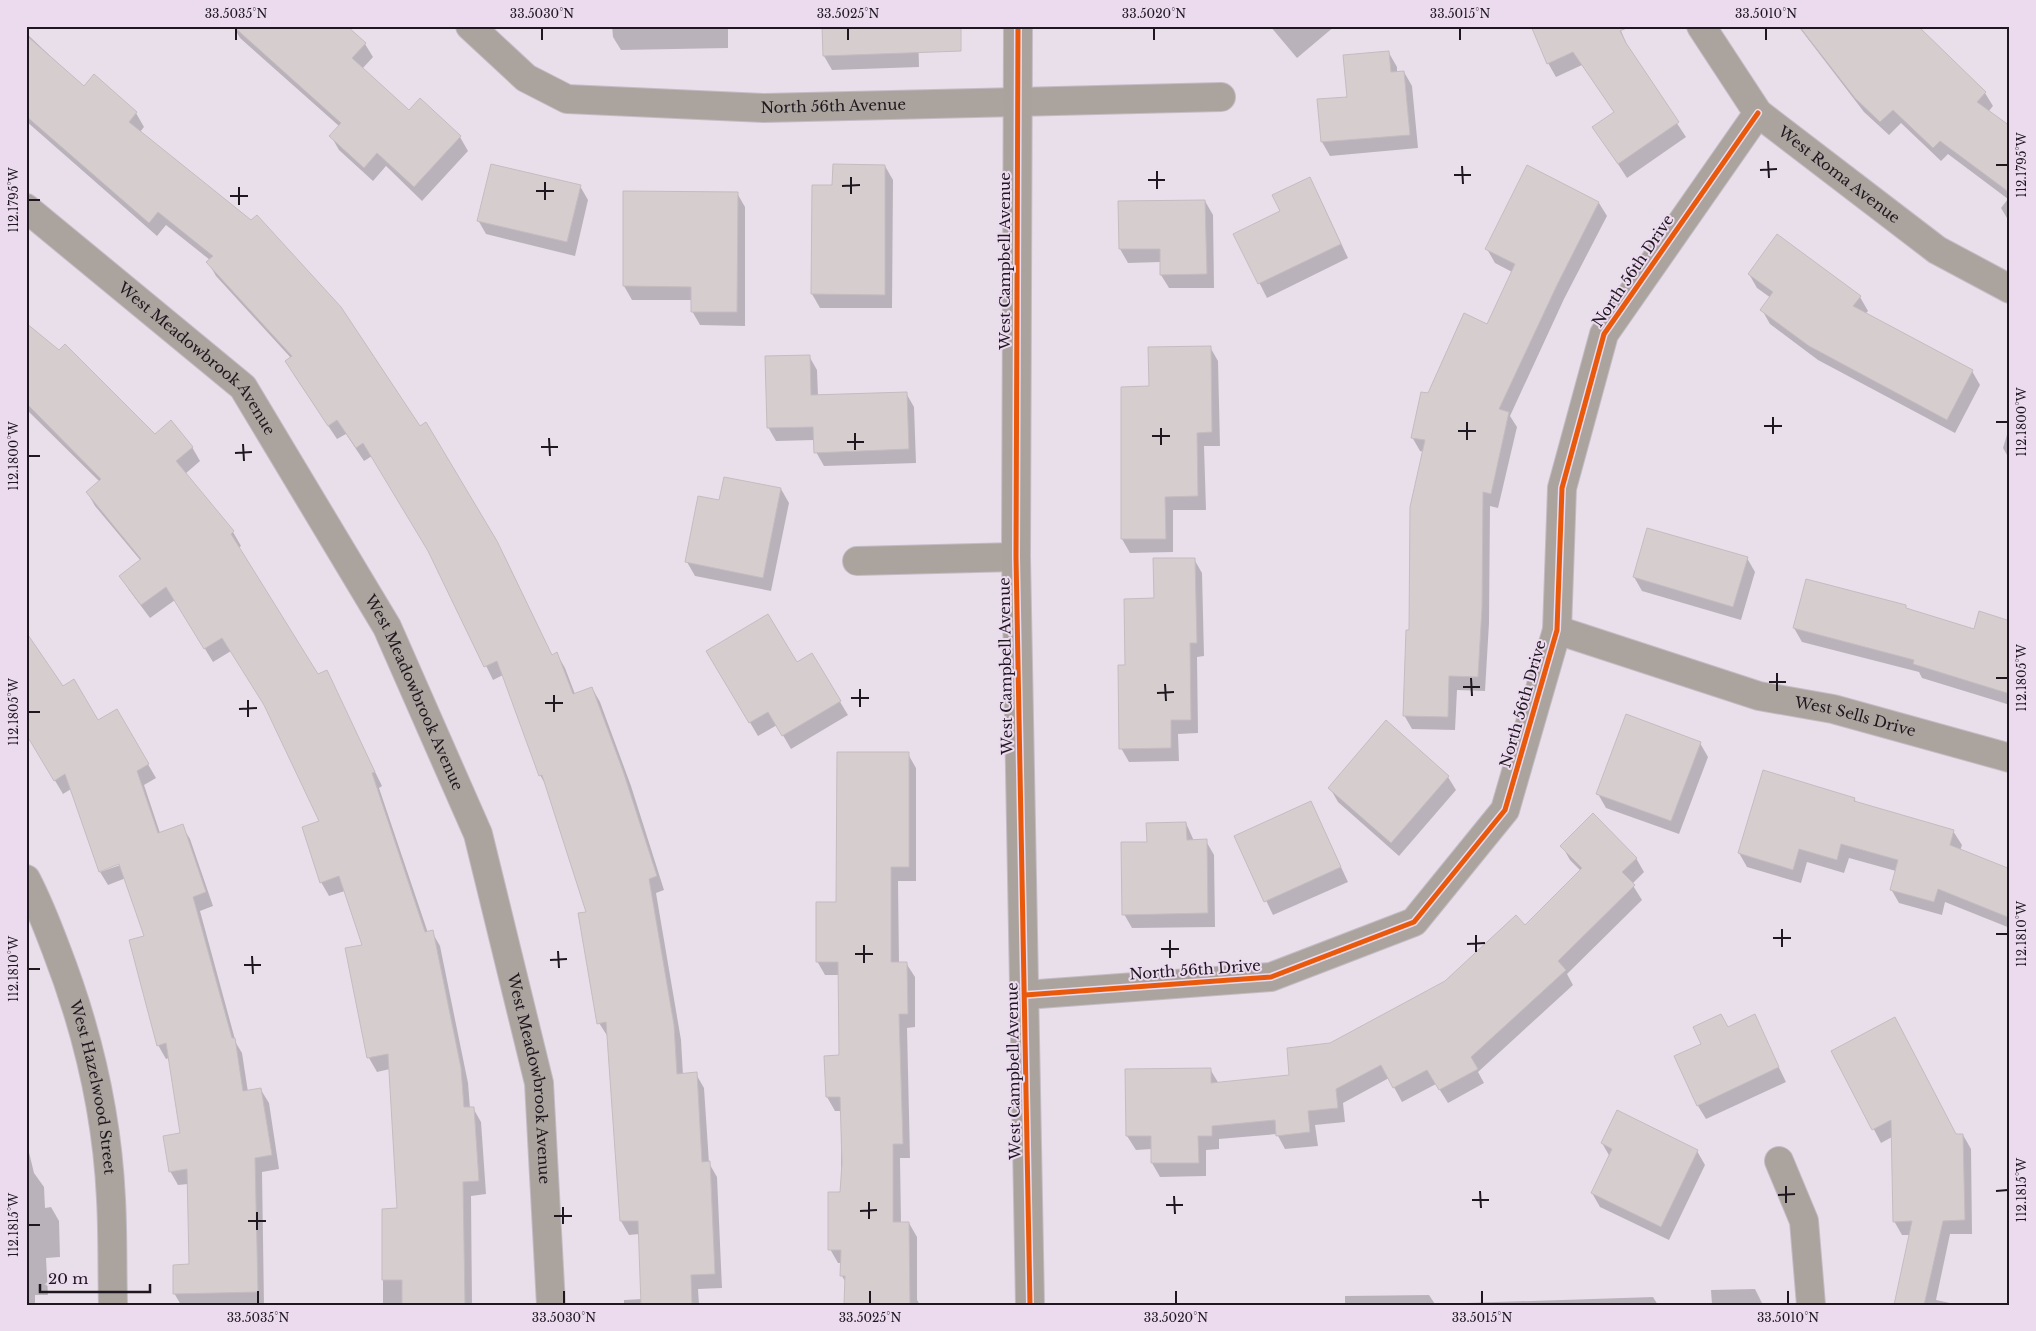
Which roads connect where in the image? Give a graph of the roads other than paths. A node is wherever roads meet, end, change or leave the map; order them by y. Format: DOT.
graph roads {
  1 [pos="470,26"];
  2 [pos="1018,26"];
  3 [pos="1701,26"];
  4 [pos="1221,98"];
  5 [pos="1018,104"];
  6 [pos="1758,113"];
  7 [pos="26,208"];
  8 [pos="2010,290"];
  9 [pos="1016,557"];
  10 [pos="857,561"];
  11 [pos="1557,630"];
  12 [pos="2010,758"];
  13 [pos="26,879"];
  14 [pos="1025,995"];
  15 [pos="1779,1161"];
  16 [pos="113,1305"];
  17 [pos="551,1305"];
  18 [pos="1030,1305"];
  19 [pos="1811,1305"];
  1 -- 5 [label="street, North 56th Avenue"];
  2 -- 5 [label="street, West Campbell Avenue"];
  3 -- 6 [label="street, West Roma Avenue"];
  4 -- 5 [label="street, North 56th Avenue"];
  5 -- 9 [label="street, West Campbell Avenue"];
  6 -- 8 [label="street, West Roma Avenue"];
  6 -- 11 [label="street, North 56th Drive"];
  7 -- 17 [label="street, West Meadowbrook Avenue"];
  9 -- 10 [label="street, West Campbell Avenue"];
  9 -- 14 [label="street, West Campbell Avenue"];
  11 -- 12 [label="street, West Sells Drive"];
  11 -- 14 [label="street, North 56th Drive"];
  13 -- 16 [label="street, West Hazelwood Street"];
  14 -- 18 [label="street, West Campbell Avenue"];
  15 -- 19 [label="street"];
}
